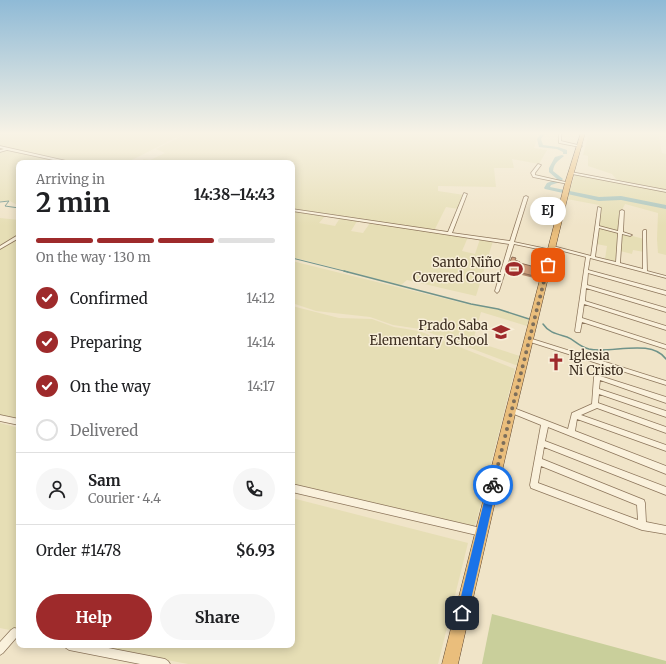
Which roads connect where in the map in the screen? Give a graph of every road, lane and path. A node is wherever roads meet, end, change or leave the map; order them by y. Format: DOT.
graph roads {
  1 [pos="575,164"];
  2 [pos="539,165"];
  3 [pos="572,173"];
  4 [pos="568,183"];
  5 [pos="666,191"];
  6 [pos="465,194"];
  7 [pos="526,196"];
  8 [pos="599,208"];
  9 [pos="295,210"];
  10 [pos="622,211"];
  11 [pos="598,227"];
  12 [pos="645,231"];
  13 [pos="620,232"];
  14 [pos="449,234"];
  15 [pos="630,234"];
  16 [pos="16,238"];
  17 [pos="513,243"];
  18 [pos="0,248"];
  19 [pos="552,249"];
  20 [pos="591,256"];
  21 [pos="618,264"];
  22 [pos="586,271"];
  23 [pos="645,271"];
  24 [pos="666,276"];
  25 [pos="584,286"];
  26 [pos="497,290"];
  27 [pos="666,293"];
  28 [pos="582,302"];
  29 [pos="666,310"];
  30 [pos="579,319"];
  31 [pos="666,328"];
  32 [pos="578,331"];
  33 [pos="529,340"];
  34 [pos="666,348"];
  35 [pos="666,383"];
  36 [pos="596,390"];
  37 [pos="666,400"];
  38 [pos="595,405"];
  39 [pos="511,410"];
  40 [pos="666,414"];
  41 [pos="574,415"];
  42 [pos="0,418"];
  43 [pos="16,421"];
  44 [pos="545,423"];
  45 [pos="666,430"];
  46 [pos="571,433"];
  47 [pos="542,443"];
  48 [pos="666,448"];
  49 [pos="538,461"];
  50 [pos="666,470"];
  51 [pos="295,489"];
  52 [pos="666,491"];
  53 [pos="642,526"];
  54 [pos="666,530"];
  55 [pos="481,532"];
  56 [pos="16,633"];
  57 [pos="84,648"];
  58 [pos="0,650"];
  59 [pos="165,664"];
  60 [pos="450,664"];
  1 -- 3 [label="highway"];
  2 -- 4 [label="street"];
  3 -- 4 [label="highway"];
  3 -- 5 [label="street"];
  4 -- 19 [label="highway"];
  6 -- 14 [label="street"];
  7 -- 17 [label="street"];
  8 -- 11 [label="street"];
  9 -- 14 [label="street"];
  10 -- 13 [label="street"];
  11 -- 13 [label="street"];
  11 -- 20 [label="street"];
  12 -- 23 [label="street"];
  13 -- 15 [label="street"];
  13 -- 21 [label="street"];
  14 -- 17 [label="street"];
  16 -- 18 [label="street"];
  17 -- 19 [label="street"];
  17 -- 26 [label="street"];
  19 -- 20 [label="street"];
  19 -- 33 [label="highway"];
  20 -- 21 [label="street"];
  20 -- 22 [label="street"];
  21 -- 23 [label="street"];
  22 -- 25 [label="street"];
  22 -- 27 [label="street"];
  23 -- 24 [label="street"];
  25 -- 28 [label="street"];
  25 -- 29 [label="street"];
  28 -- 30 [label="street"];
  28 -- 31 [label="street"];
  30 -- 32 [label="street"];
  30 -- 34 [label="street"];
  33 -- 35 [label="street"];
  33 -- 39 [label="highway"];
  36 -- 37 [label="street"];
  36 -- 38 [label="street"];
  36 -- 40 [label="street"];
  38 -- 41 [label="street"];
  38 -- 45 [label="street"];
  39 -- 44 [label="street"];
  39 -- 55 [label="highway"];
  41 -- 46 [label="street"];
  41 -- 48 [label="street"];
  42 -- 43 [label="street"];
  44 -- 46 [label="street"];
  44 -- 47 [label="street"];
  46 -- 50 [label="street"];
  47 -- 49 [label="street"];
  47 -- 52 [label="street"];
  49 -- 53 [label="street"];
  49 -- 53 [label="street"];
  51 -- 55 [label="street"];
  53 -- 54 [label="street"];
  55 -- 60 [label="highway"];
  56 -- 58 [label="street"];
  57 -- 59 [label="street"];
}
